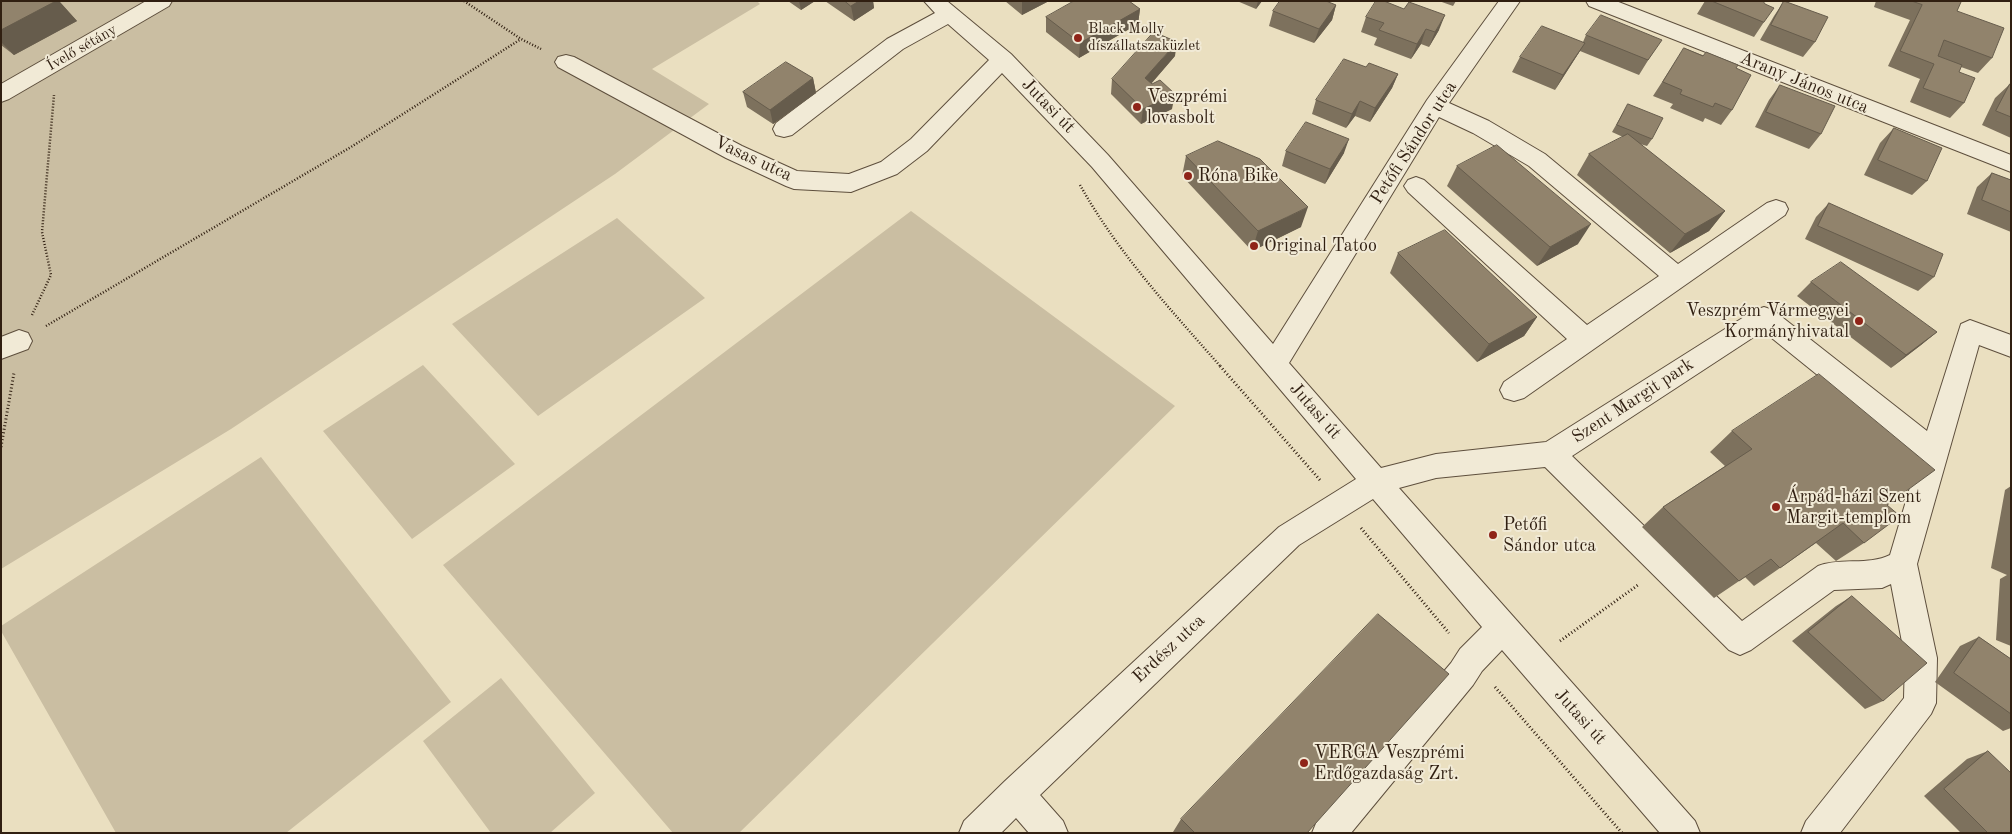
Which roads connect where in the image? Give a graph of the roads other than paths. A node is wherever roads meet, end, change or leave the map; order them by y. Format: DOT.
graph roads {
  1 [pos="162,1"];
  2 [pos="1510,1"];
  3 [pos="1596,1"];
  4 [pos="943,8"];
  5 [pos="1003,59"];
  6 [pos="566,62"];
  7 [pos="1,94"];
  8 [pos="1435,106"];
  9 [pos="784,129"];
  10 [pos="2011,164"];
  11 [pos="1416,186"];
  12 [pos="1776,209"];
  13 [pos="1677,278"];
  14 [pos="1586,340"];
  15 [pos="2011,346"];
  16 [pos="1274,364"];
  17 [pos="1514,390"];
  18 [pos="1934,453"];
  19 [pos="1551,454"];
  20 [pos="1375,482"];
  21 [pos="1902,564"];
  22 [pos="1502,629"];
  23 [pos="1017,794"];
  24 [pos="976,833"];
  25 [pos="1051,833"];
  26 [pos="1329,833"];
  27 [pos="1683,833"];
  28 [pos="1818,833"];
  1 -- 7 [label="street, Ívelő sétány"];
  2 -- 8 [label="street, Petőfi Sándor utca"];
  3 -- 10 [label="street, Arany János utca"];
  4 -- 5 [label="street, Jutasi út"];
  4 -- 9 [label="street"];
  5 -- 6 [label="street, Vasas utca"];
  5 -- 16 [label="street, Jutasi út"];
  8 -- 13 [label="street"];
  8 -- 16 [label="street, Petőfi Sándor utca"];
  11 -- 14 [label="street"];
  12 -- 13 [label="street"];
  13 -- 14 [label="street"];
  14 -- 17 [label="street"];
  15 -- 18 [label="street"];
  16 -- 20 [label="street, Jutasi út"];
  18 -- 19 [label="street, Szent Margit park"];
  18 -- 21 [label="street"];
  19 -- 20 [label="street, Szent Margit park"];
  19 -- 21 [label="street, Szent Margit park"];
  20 -- 22 [label="street, Jutasi út"];
  20 -- 23 [label="street, Erdész utca"];
  21 -- 28 [label="street"];
  22 -- 26 [label="street"];
  22 -- 27 [label="street, Jutasi út"];
  23 -- 24 [label="street, Erdész utca"];
  23 -- 25 [label="street"];
}
